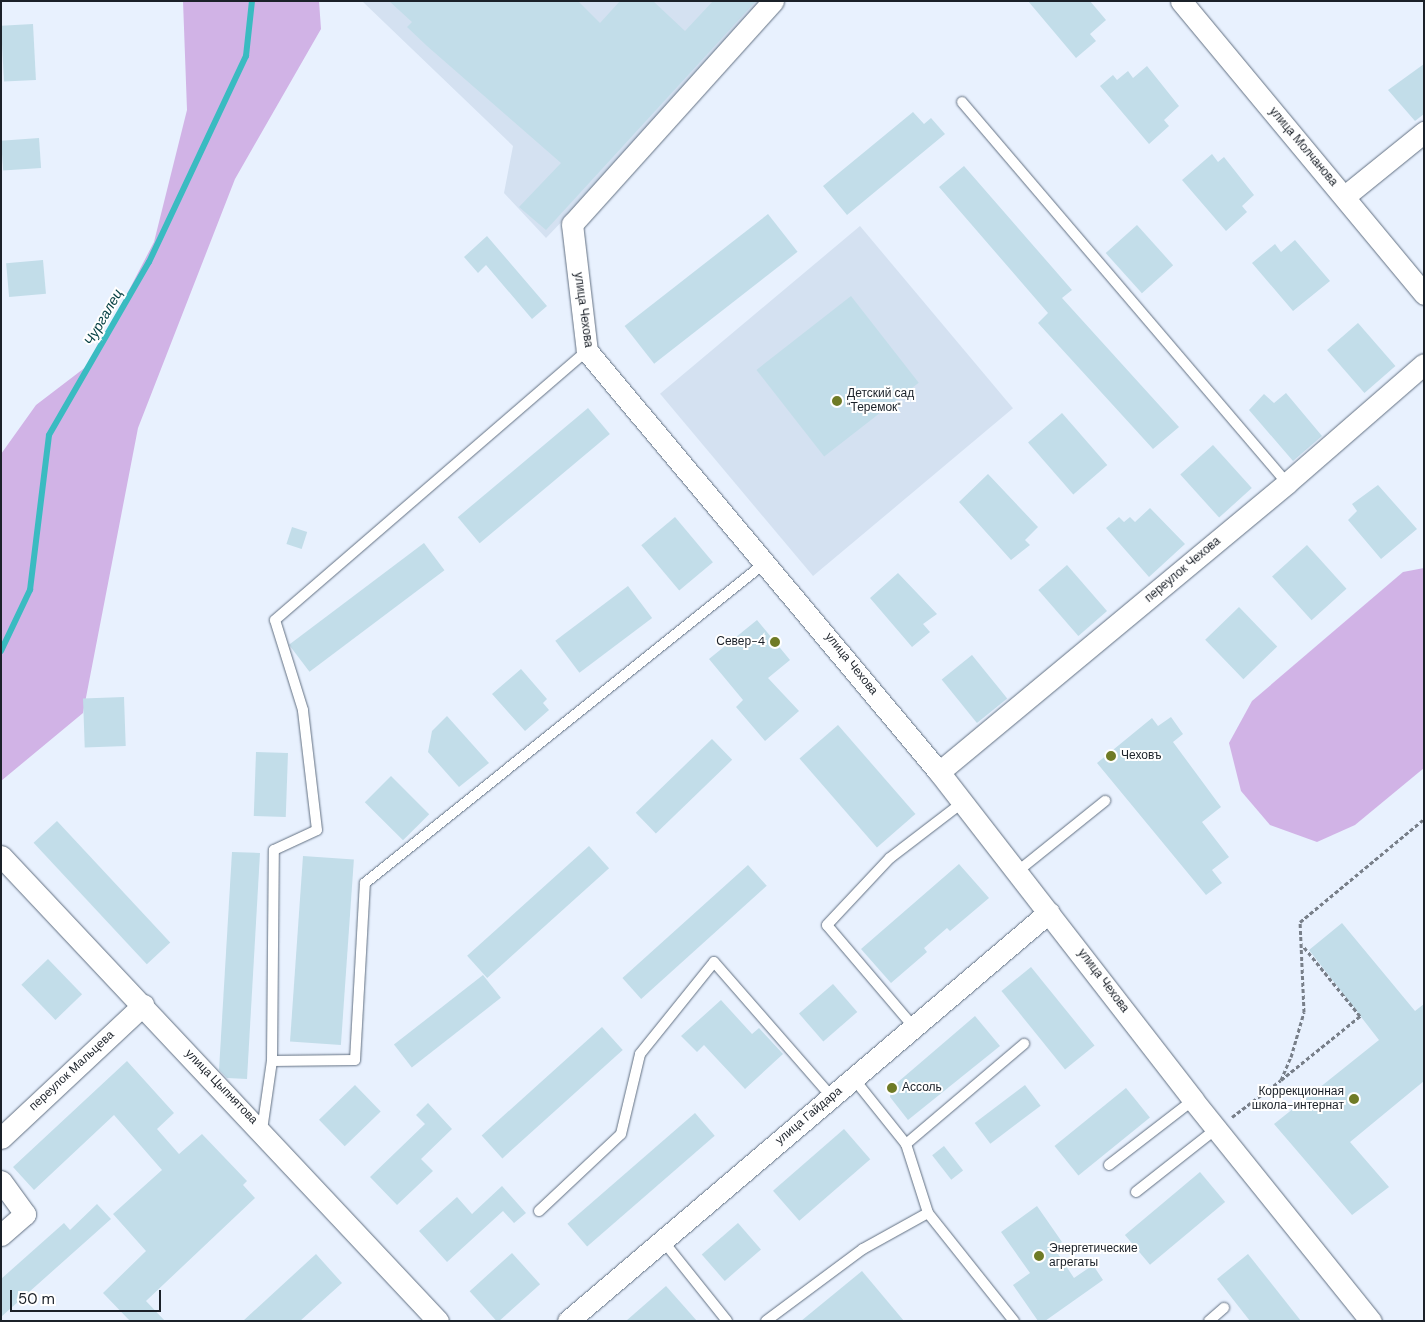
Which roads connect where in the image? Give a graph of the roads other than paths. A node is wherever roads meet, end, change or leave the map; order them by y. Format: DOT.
graph roads {
  1 [pos="773,1"];
  2 [pos="1181,1"];
  3 [pos="962,102"];
  4 [pos="1424,132"];
  5 [pos="1345,196"];
  6 [pos="1424,294"];
  7 [pos="587,351"];
  8 [pos="1424,364"];
  9 [pos="1287,483"];
  10 [pos="767,562"];
  11 [pos="939,772"];
  12 [pos="1105,801"];
  13 [pos="963,802"];
  14 [pos="1,856"];
  15 [pos="1018,871"];
  16 [pos="1049,912"];
  17 [pos="144,1005"];
  18 [pos="912,1025"];
  19 [pos="1024,1044"];
  20 [pos="272,1062"];
  21 [pos="854,1079"];
  22 [pos="831,1096"];
  23 [pos="1193,1100"];
  24 [pos="1216,1129"];
  25 [pos="262,1130"];
  26 [pos="1,1138"];
  27 [pos="906,1144"];
  28 [pos="1109,1165"];
  29 [pos="1,1181"];
  30 [pos="1136,1192"];
  31 [pos="539,1211"];
  32 [pos="928,1213"];
  33 [pos="1,1235"];
  34 [pos="664,1242"];
  35 [pos="1224,1308"];
  36 [pos="571,1320"];
  37 [pos="438,1321"];
  38 [pos="727,1321"];
  39 [pos="766,1321"];
  40 [pos="1014,1321"];
  41 [pos="1209,1321"];
  42 [pos="1371,1321"];
  1 -- 7 [label="street, улица Чехова"];
  2 -- 5 [label="street, улица Молчанова"];
  3 -- 9 [label="lane"];
  4 -- 5 [label="street"];
  5 -- 6 [label="street, улица Молчанова"];
  7 -- 10 [label="street, улица Чехова"];
  7 -- 20 [label="lane"];
  8 -- 9 [label="street, переулок Чехова"];
  9 -- 11 [label="street, переулок Чехова"];
  10 -- 11 [label="street, улица Чехова"];
  10 -- 20 [label="lane"];
  11 -- 13 [label="street, улица Чехова"];
  12 -- 15 [label="lane"];
  13 -- 15 [label="street, улица Чехова"];
  13 -- 18 [label="lane"];
  14 -- 17 [label="street, улица Цыпнятова"];
  15 -- 16 [label="street, улица Чехова"];
  16 -- 18 [label="street, улица Гайдара"];
  16 -- 23 [label="street, улица Чехова"];
  17 -- 25 [label="street, улица Цыпнятова"];
  17 -- 26 [label="street, переулок Мальцева"];
  18 -- 21 [label="street, улица Гайдара"];
  19 -- 27 [label="lane"];
  20 -- 25 [label="lane"];
  21 -- 22 [label="street, улица Гайдара"];
  21 -- 27 [label="lane"];
  22 -- 31 [label="lane"];
  22 -- 34 [label="street, улица Гайдара"];
  23 -- 24 [label="street, улица Чехова"];
  23 -- 28 [label="lane"];
  24 -- 30 [label="lane"];
  24 -- 42 [label="street, улица Чехова"];
  25 -- 37 [label="street, улица Цыпнятова"];
  27 -- 32 [label="lane"];
  29 -- 33 [label="street"];
  32 -- 39 [label="lane"];
  32 -- 40 [label="lane"];
  34 -- 36 [label="street, улица Гайдара"];
  34 -- 38 [label="lane"];
  35 -- 41 [label="lane"];
}
